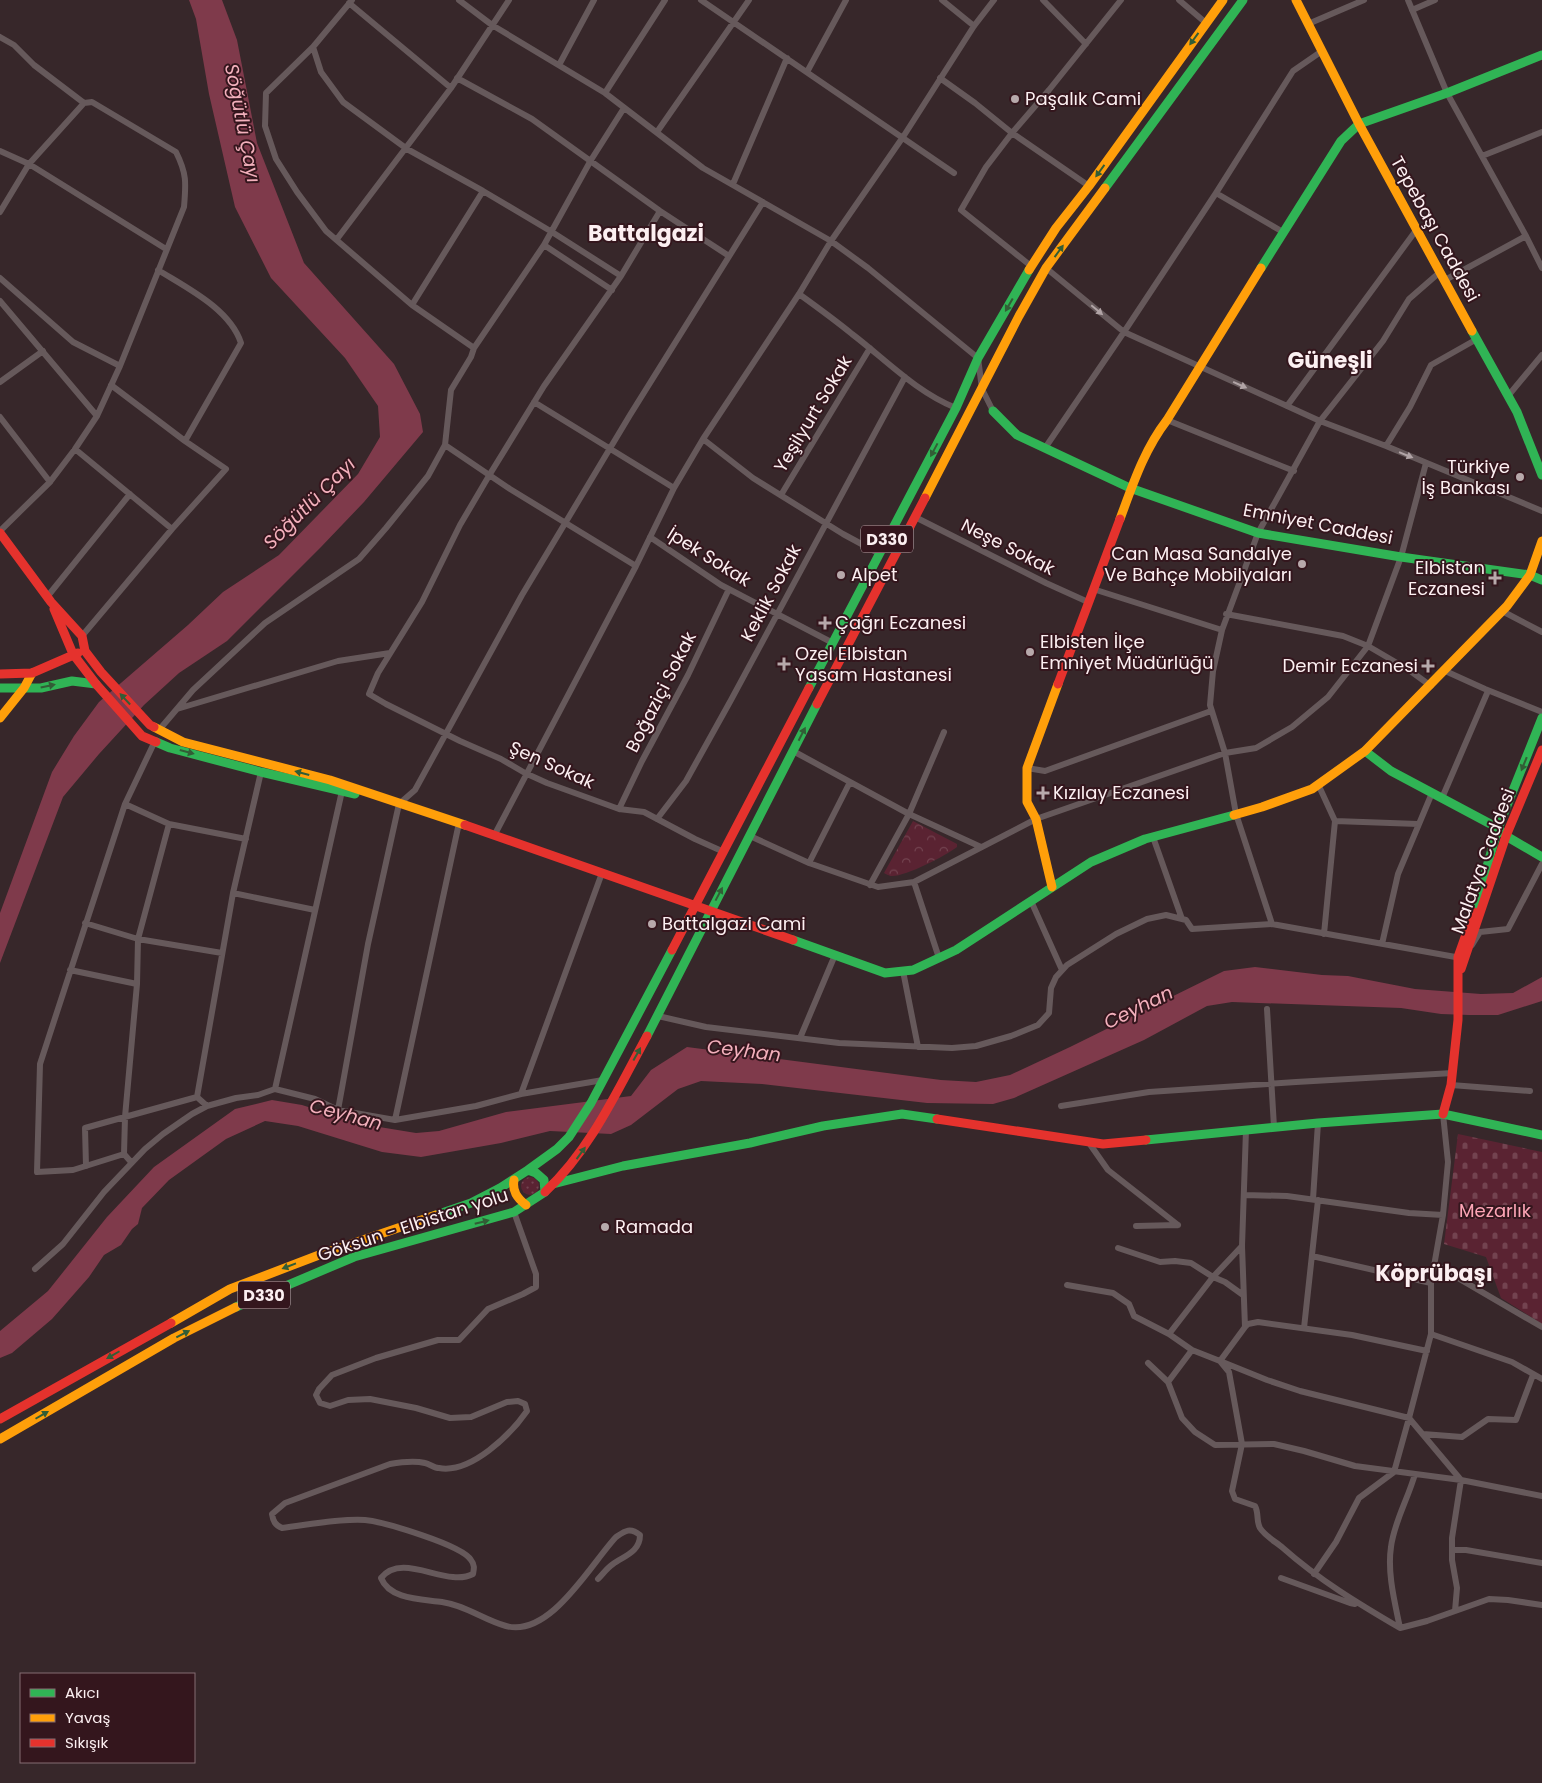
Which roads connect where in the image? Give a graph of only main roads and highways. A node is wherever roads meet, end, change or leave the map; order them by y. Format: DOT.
graph roads {
  1 [pos="1224,0"];
  2 [pos="1242,0"];
  3 [pos="1296,0"];
  4 [pos="1542,54"];
  5 [pos="1359,124"];
  6 [pos="993,411"];
  7 [pos="1542,473"];
  8 [pos="1129,493"];
  9 [pos="0,532"];
  10 [pos="1542,541"];
  11 [pos="1530,575"];
  12 [pos="1542,580"];
  13 [pos="49,599"];
  14 [pos="86,651"];
  15 [pos="74,654"];
  16 [pos="0,674"];
  17 [pos="32,674"];
  18 [pos="96,684"];
  19 [pos="0,688"];
  20 [pos="24,688"];
  21 [pos="0,718"];
  22 [pos="1542,718"];
  23 [pos="1542,750"];
  24 [pos="1365,751"];
  25 [pos="399,804"];
  26 [pos="1498,828"];
  27 [pos="1506,836"];
  28 [pos="1542,857"];
  29 [pos="1052,887"];
  30 [pos="695,907"];
  31 [pos="710,911"];
  32 [pos="1461,958"];
  33 [pos="1443,1114"];
  34 [pos="1542,1135"];
  35 [pos="528,1170"];
  36 [pos="514,1180"];
  37 [pos="554,1184"];
  38 [pos="545,1192"];
  39 [pos="526,1205"];
  40 [pos="0,1419"];
  41 [pos="0,1439"];
  1 -- 30 [label="main road, D330, one-way"];
  31 -- 2 [label="main road, D330, one-way"];
  3 -- 5 [label="main road, Tepebaşı Caddesi"];
  4 -- 5 [label="main road"];
  5 -- 7 [label="main road, Tepebaşı Caddesi"];
  5 -- 8 [label="main road"];
  6 -- 8 [label="main road, Emniyet Caddesi"];
  8 -- 11 [label="main road, Emniyet Caddesi"];
  8 -- 29 [label="main road"];
  9 -- 13 [label="main road"];
  10 -- 11 [label="main road"];
  11 -- 12 [label="main road, Emniyet Caddesi"];
  11 -- 24 [label="main road"];
  13 -- 14 [label="main road"];
  13 -- 15 [label="main road"];
  14 -- 15 [label="main road"];
  25 -- 14 [label="main road, one-way"];
  15 -- 17 [label="main road"];
  15 -- 18 [label="main road"];
  16 -- 17 [label="main road"];
  17 -- 20 [label="main road"];
  20 -- 18 [label="main road, one-way"];
  18 -- 25 [label="main road, one-way"];
  19 -- 20 [label="main road"];
  20 -- 21 [label="main road"];
  22 -- 26 [label="main road, one-way"];
  23 -- 27 [label="main road, Malatya Caddesi"];
  24 -- 26 [label="main road"];
  24 -- 29 [label="main road"];
  25 -- 30 [label="main road"];
  26 -- 27 [label="main road"];
  26 -- 32 [label="main road"];
  27 -- 28 [label="main road"];
  27 -- 32 [label="main road, Malatya Caddesi"];
  29 -- 31 [label="main road"];
  30 -- 31 [label="main road"];
  30 -- 35 [label="main road, Göksun - Elbistan yolu / D330"];
  37 -- 31 [label="main road, Göksun - Elbistan yolu / D330, one-way"];
  32 -- 33 [label="main road"];
  33 -- 34 [label="main road"];
  33 -- 37 [label="main road"];
  35 -- 36 [label="main road, Göksun - Elbistan yolu / D330"];
  35 -- 38 [label="main road"];
  36 -- 39 [label="main road"];
  36 -- 40 [label="main road, Göksun - Elbistan yolu / D330, one-way"];
  37 -- 38 [label="main road, Göksun - Elbistan yolu / D330"];
  38 -- 39 [label="main road, Göksun - Elbistan yolu / D330"];
  41 -- 39 [label="main road, Göksun - Elbistan yolu / D330, one-way"];
}
